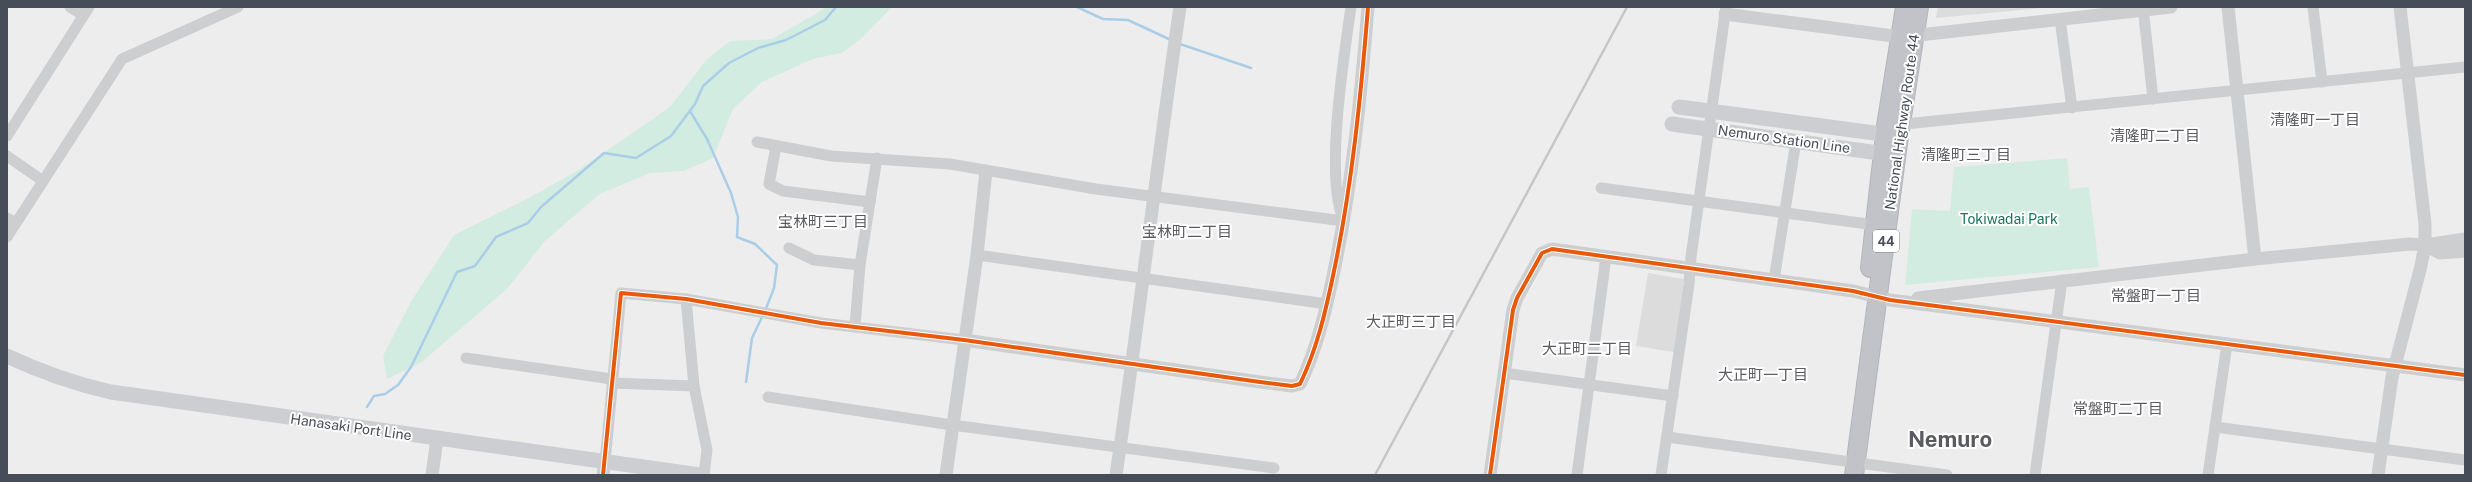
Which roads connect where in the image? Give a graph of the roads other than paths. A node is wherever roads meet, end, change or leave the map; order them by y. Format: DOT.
graph roads {
  1 [pos="70,7"];
  2 [pos="238,7"];
  3 [pos="1180,7"];
  4 [pos="1351,7"];
  5 [pos="1368,7"];
  6 [pos="1905,7"];
  7 [pos="1919,7"];
  8 [pos="2171,7"];
  9 [pos="2228,7"];
  10 [pos="2313,7"];
  11 [pos="2400,7"];
  12 [pos="2144,8"];
  13 [pos="86,11"];
  14 [pos="1725,11"];
  15 [pos="2060,19"];
  16 [pos="1908,36"];
  17 [pos="2465,67"];
  18 [pos="2407,72"];
  19 [pos="2322,82"];
  20 [pos="2236,92"];
  21 [pos="2153,99"];
  22 [pos="1680,107"];
  23 [pos="2072,108"];
  24 [pos="1711,111"];
  25 [pos="1672,124"];
  26 [pos="1709,128"];
  27 [pos="1893,130"];
  28 [pos="7,136"];
  29 [pos="1796,141"];
  30 [pos="757,142"];
  31 [pos="776,146"];
  32 [pos="1890,155"];
  33 [pos="7,156"];
  34 [pos="877,158"];
  35 [pos="986,171"];
  36 [pos="43,181"];
  37 [pos="1602,188"];
  38 [pos="1153,195"];
  39 [pos="870,202"];
  40 [pos="1699,202"];
  41 [pos="1783,213"];
  42 [pos="11,221"];
  43 [pos="1344,221"];
  44 [pos="1875,225"];
  45 [pos="7,237"];
  46 [pos="2465,239"];
  47 [pos="2425,245"];
  48 [pos="789,248"];
  49 [pos="2465,251"];
  50 [pos="976,255"];
  51 [pos="1606,257"];
  52 [pos="2255,259"];
  53 [pos="860,265"];
  54 [pos="1690,269"];
  55 [pos="1144,280"];
  56 [pos="1774,280"];
  57 [pos="2062,280"];
  58 [pos="1872,296"];
  59 [pos="686,299"];
  60 [pos="1899,300"];
  61 [pos="1327,304"];
  62 [pos="2057,321"];
  63 [pos="855,326"];
  64 [pos="964,340"];
  65 [pos="2227,344"];
  66 [pos="7,356"];
  67 [pos="466,358"];
  68 [pos="1132,365"];
  69 [pos="2394,365"];
  70 [pos="1504,373"];
  71 [pos="2465,375"];
  72 [pos="612,381"];
  73 [pos="1588,385"];
  74 [pos="694,386"];
  75 [pos="1672,396"];
  76 [pos="768,397"];
  77 [pos="952,425"];
  78 [pos="2215,427"];
  79 [pos="1667,437"];
  80 [pos="438,439"];
  81 [pos="1120,447"];
  82 [pos="2382,448"];
  83 [pos="2465,460"];
  84 [pos="604,468"];
  85 [pos="1274,468"];
  86 [pos="1849,468"];
  87 [pos="432,475"];
  88 [pos="700,475"];
  89 [pos="704,475"];
  90 [pos="946,475"];
  91 [pos="1116,475"];
  92 [pos="1490,475"];
  93 [pos="1577,475"];
  94 [pos="1661,475"];
  95 [pos="1947,475"];
  96 [pos="2035,475"];
  97 [pos="2208,475"];
  98 [pos="2378,475"];
  1 -- 13 [label="street"];
  2 -- 36 [label="street"];
  3 -- 38 [label="street"];
  4 -- 43 [label="street"];
  5 -- 43 [label="street"];
  6 -- 16 [label="highway, National Highway Route 44 / 44"];
  7 -- 16 [label="highway, National Highway Route 44 / 44"];
  8 -- 12 [label="street"];
  9 -- 20 [label="street"];
  10 -- 19 [label="street"];
  11 -- 18 [label="street"];
  12 -- 15 [label="street"];
  12 -- 21 [label="street"];
  13 -- 28 [label="street"];
  14 -- 16 [label="street"];
  14 -- 24 [label="street"];
  15 -- 16 [label="street"];
  15 -- 23 [label="street"];
  16 -- 27 [label="highway, National Highway Route 44 / 44"];
  17 -- 18 [label="street"];
  18 -- 19 [label="street"];
  18 -- 47 [label="street"];
  19 -- 20 [label="street"];
  20 -- 21 [label="street"];
  20 -- 52 [label="street"];
  21 -- 23 [label="street"];
  22 -- 24 [label="main road, Nemuro Station Line"];
  23 -- 27 [label="street"];
  24 -- 26 [label="street"];
  24 -- 27 [label="main road, Nemuro Station Line"];
  25 -- 26 [label="main road, Nemuro Station Line"];
  26 -- 29 [label="main road, Nemuro Station Line"];
  26 -- 40 [label="street"];
  27 -- 32 [label="highway, National Highway Route 44 / 44"];
  29 -- 32 [label="main road, Nemuro Station Line"];
  29 -- 41 [label="street"];
  30 -- 31 [label="street"];
  31 -- 34 [label="street"];
  31 -- 39 [label="street"];
  32 -- 44 [label="highway, National Highway Route 44 / 44"];
  32 -- 58 [label="highway, National Highway Route 44 / 44"];
  33 -- 36 [label="street"];
  34 -- 35 [label="street"];
  34 -- 39 [label="street"];
  35 -- 38 [label="street"];
  35 -- 50 [label="street"];
  36 -- 42 [label="street"];
  37 -- 40 [label="street"];
  38 -- 43 [label="street"];
  38 -- 55 [label="street"];
  39 -- 53 [label="street"];
  40 -- 41 [label="street"];
  40 -- 54 [label="street"];
  41 -- 44 [label="street"];
  41 -- 56 [label="street"];
  42 -- 45 [label="street"];
  43 -- 61 [label="street"];
  44 -- 58 [label="highway, National Highway Route 44 / 44"];
  46 -- 47 [label="street"];
  47 -- 49 [label="street"];
  47 -- 52 [label="street"];
  47 -- 69 [label="street"];
  48 -- 53 [label="street"];
  50 -- 55 [label="street"];
  50 -- 64 [label="street"];
  51 -- 54 [label="street"];
  51 -- 70 [label="street"];
  51 -- 73 [label="street"];
  52 -- 57 [label="street"];
  53 -- 63 [label="street"];
  54 -- 56 [label="street"];
  54 -- 75 [label="street"];
  55 -- 61 [label="street"];
  55 -- 68 [label="street"];
  56 -- 58 [label="street"];
  57 -- 60 [label="street"];
  57 -- 62 [label="street"];
  58 -- 60 [label="street"];
  58 -- 86 [label="highway, National Highway Route 44 / 44"];
  59 -- 63 [label="street"];
  59 -- 72 [label="street"];
  59 -- 74 [label="street"];
  60 -- 62 [label="street"];
  61 -- 68 [label="street"];
  62 -- 65 [label="street"];
  62 -- 96 [label="street"];
  63 -- 64 [label="street"];
  64 -- 68 [label="street"];
  64 -- 77 [label="street"];
  65 -- 69 [label="street"];
  65 -- 78 [label="street"];
  66 -- 80 [label="main road, Hanasaki Port Line"];
  67 -- 72 [label="street"];
  68 -- 81 [label="street"];
  69 -- 71 [label="street"];
  69 -- 82 [label="street"];
  70 -- 73 [label="street"];
  70 -- 92 [label="street"];
  72 -- 74 [label="street"];
  72 -- 84 [label="street"];
  73 -- 75 [label="street"];
  73 -- 93 [label="street"];
  74 -- 89 [label="street"];
  75 -- 79 [label="street"];
  76 -- 77 [label="street"];
  77 -- 81 [label="street"];
  77 -- 90 [label="street"];
  78 -- 82 [label="street"];
  78 -- 97 [label="street"];
  79 -- 86 [label="street"];
  79 -- 94 [label="street"];
  80 -- 84 [label="main road, Hanasaki Port Line"];
  80 -- 87 [label="street"];
  81 -- 85 [label="street"];
  81 -- 91 [label="street"];
  82 -- 83 [label="street"];
  82 -- 98 [label="street"];
  84 -- 88 [label="main road, Hanasaki Port Line"];
  86 -- 95 [label="street"];
}
